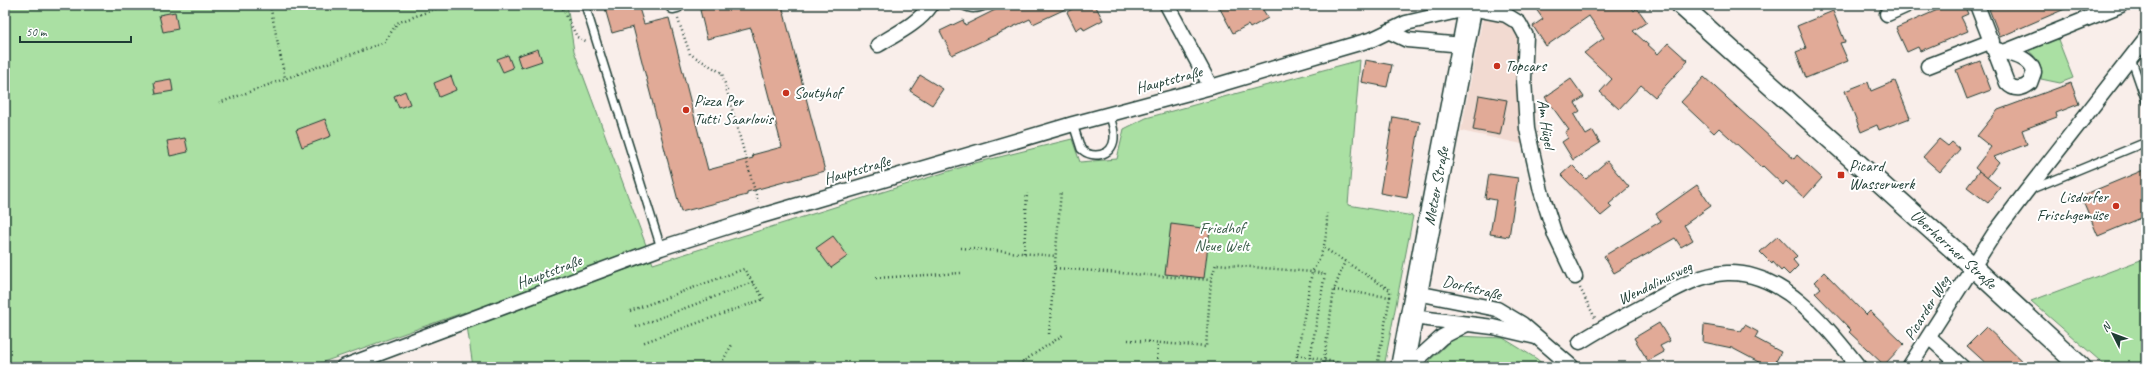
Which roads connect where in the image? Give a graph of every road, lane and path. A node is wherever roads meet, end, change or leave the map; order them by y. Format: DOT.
graph roads {
  1 [pos="270,5"];
  2 [pos="446,5"];
  3 [pos="561,5"];
  4 [pos="585,5"];
  5 [pos="931,5"];
  6 [pos="962,5"];
  7 [pos="987,5"];
  8 [pos="1167,5"];
  9 [pos="1681,5"];
  10 [pos="1907,5"];
  11 [pos="1976,5"];
  12 [pos="2121,5"];
  13 [pos="675,6"];
  14 [pos="1470,7"];
  15 [pos="1887,14"];
  16 [pos="1390,32"];
  17 [pos="2146,38"];
  18 [pos="878,45"];
  19 [pos="1463,45"];
  20 [pos="597,47"];
  21 [pos="1997,47"];
  22 [pos="2131,58"];
  23 [pos="1928,66"];
  24 [pos="285,78"];
  25 [pos="1211,87"];
  26 [pos="2146,101"];
  27 [pos="219,103"];
  28 [pos="1109,114"];
  29 [pos="1073,124"];
  30 [pos="2146,142"];
  31 [pos="754,188"];
  32 [pos="1061,192"];
  33 [pos="2025,192"];
  34 [pos="1027,193"];
  35 [pos="1327,213"];
  36 [pos="661,248"];
  37 [pos="962,248"];
  38 [pos="1324,248"];
  39 [pos="1024,253"];
  40 [pos="1056,256"];
  41 [pos="1345,261"];
  42 [pos="1972,266"];
  43 [pos="1055,268"];
  44 [pos="1312,272"];
  45 [pos="961,273"];
  46 [pos="1575,277"];
  47 [pos="876,278"];
  48 [pos="1211,280"];
  49 [pos="753,282"];
  50 [pos="1334,290"];
  51 [pos="1416,293"];
  52 [pos="1390,297"];
  53 [pos="630,311"];
  54 [pos="1412,317"];
  55 [pos="1467,324"];
  56 [pos="636,327"];
  57 [pos="1601,329"];
  58 [pos="1049,334"];
  59 [pos="1063,335"];
  60 [pos="1536,337"];
  61 [pos="1929,337"];
  62 [pos="1128,340"];
  63 [pos="1580,342"];
  64 [pos="733,343"];
  65 [pos="1158,343"];
  66 [pos="642,344"];
  67 [pos="1297,355"];
  68 [pos="1310,358"];
  69 [pos="1324,361"];
  70 [pos="343,367"];
  71 [pos="719,367"];
  72 [pos="1015,367"];
  73 [pos="1157,367"];
  74 [pos="1295,367"];
  75 [pos="1323,367"];
  76 [pos="1362,367"];
  77 [pos="1378,367"];
  78 [pos="1402,367"];
  79 [pos="1409,367"];
  80 [pos="1572,367"];
  81 [pos="1859,367"];
  82 [pos="1909,367"];
  83 [pos="1962,367"];
  84 [pos="2081,367"];
  1 -- 24 [label="path"];
  2 -- 24 [label="path"];
  3 -- 20 [label="path"];
  4 -- 20 [label="lane"];
  5 -- 18 [label="street"];
  6 -- 7 [label="lane"];
  8 -- 25 [label="street"];
  9 -- 42 [label="main road, Überherrner Straße"];
  10 -- 15 [label="street"];
  11 -- 21 [label="street"];
  12 -- 21 [label="street"];
  13 -- 31 [label="path"];
  14 -- 16 [label="street, Hauptstraße"];
  14 -- 19 [label="main road, Metzer Straße"];
  14 -- 46 [label="street, Am Hügel"];
  16 -- 19 [label="street"];
  16 -- 25 [label="street, Hauptstraße"];
  17 -- 22 [label="street, Picarder Weg"];
  19 -- 51 [label="main road, Metzer Straße"];
  20 -- 36 [label="lane"];
  21 -- 23 [label="street"];
  22 -- 26 [label="lane"];
  22 -- 33 [label="street, Picarder Weg"];
  24 -- 27 [label="path"];
  25 -- 28 [label="street, Hauptstraße"];
  28 -- 29 [label="street, Hauptstraße"];
  28 -- 29 [label="lane"];
  29 -- 36 [label="street, Hauptstraße"];
  30 -- 33 [label="lane"];
  32 -- 40 [label="path"];
  33 -- 42 [label="street, Picarder Weg"];
  34 -- 39 [label="path"];
  35 -- 38 [label="path"];
  36 -- 70 [label="street, Hauptstraße"];
  37 -- 39 [label="path"];
  38 -- 41 [label="path"];
  38 -- 44 [label="path"];
  39 -- 40 [label="path"];
  40 -- 43 [label="path"];
  41 -- 50 [label="path"];
  41 -- 52 [label="path"];
  42 -- 61 [label="street, Picarder Weg"];
  42 -- 84 [label="main road, Überherrner Straße"];
  43 -- 48 [label="path"];
  43 -- 58 [label="path"];
  44 -- 48 [label="path"];
  44 -- 67 [label="path"];
  44 -- 68 [label="path"];
  45 -- 47 [label="path"];
  46 -- 57 [label="path"];
  48 -- 65 [label="path"];
  49 -- 53 [label="path"];
  49 -- 56 [label="path"];
  49 -- 66 [label="path"];
  50 -- 52 [label="path"];
  50 -- 69 [label="path"];
  51 -- 54 [label="main road, Metzer Straße"];
  51 -- 60 [label="street, Dorfstraße"];
  52 -- 77 [label="path"];
  54 -- 55 [label="street, Dorfstraße"];
  54 -- 78 [label="main road, Metzer Straße"];
  55 -- 60 [label="street, Dorfstraße"];
  55 -- 79 [label="street"];
  57 -- 63 [label="street, Wendalinusweg"];
  57 -- 81 [label="street, Wendalinusweg"];
  59 -- 72 [label="path"];
  60 -- 80 [label="street, Dorfstraße"];
  61 -- 82 [label="street, Picarder Weg"];
  61 -- 83 [label="street"];
  62 -- 65 [label="path"];
  64 -- 71 [label="path"];
  65 -- 73 [label="path"];
  67 -- 68 [label="path"];
  67 -- 74 [label="path"];
  68 -- 69 [label="path"];
  69 -- 75 [label="path"];
  69 -- 76 [label="path"];
}
